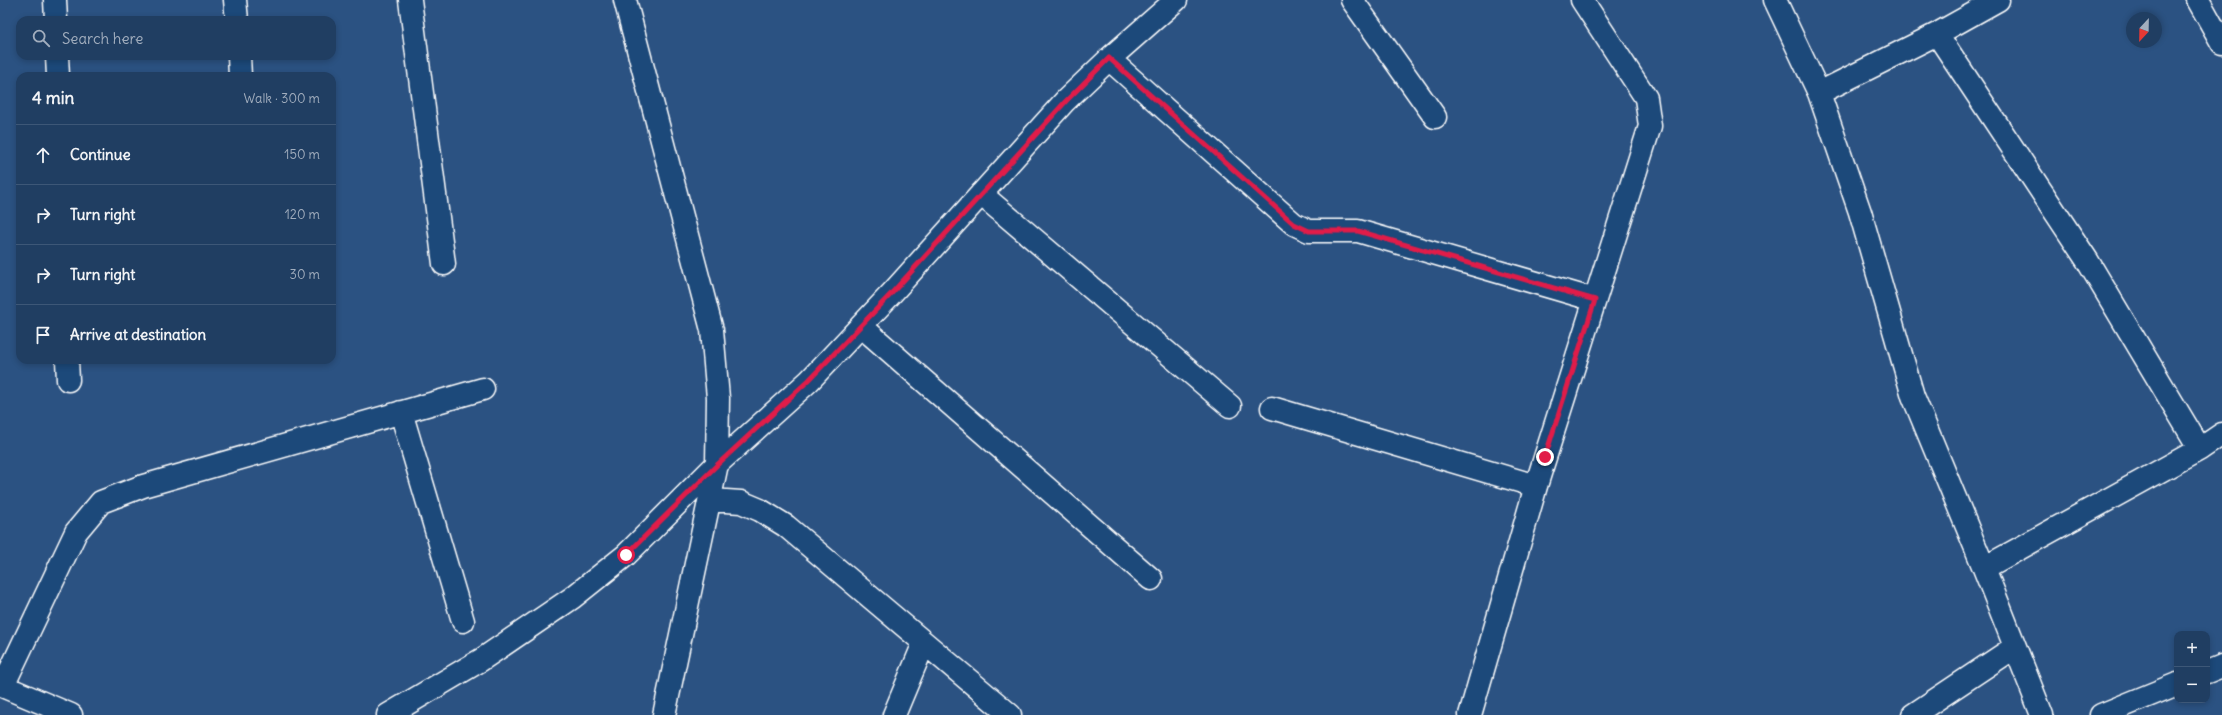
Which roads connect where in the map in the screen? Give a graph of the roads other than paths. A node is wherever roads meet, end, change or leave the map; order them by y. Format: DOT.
graph roads {
  1 [pos="55,0"];
  2 [pos="235,0"];
  3 [pos="410,0"];
  4 [pos="624,0"];
  5 [pos="1176,0"];
  6 [pos="1352,0"];
  7 [pos="1582,0"];
  8 [pos="1775,0"];
  9 [pos="1998,0"];
  10 [pos="2198,0"];
  11 [pos="56,16"];
  12 [pos="237,16"];
  13 [pos="1937,34"];
  14 [pos="2222,43"];
  15 [pos="1109,58"];
  16 [pos="57,60"];
  17 [pos="239,60"];
  18 [pos="58,72"];
  19 [pos="240,72"];
  20 [pos="1819,93"];
  21 [pos="1435,117"];
  22 [pos="981,194"];
  23 [pos="444,264"];
  24 [pos="1595,300"];
  25 [pos="861,326"];
  26 [pos="483,389"];
  27 [pos="1230,406"];
  28 [pos="1272,408"];
  29 [pos="401,412"];
  30 [pos="2222,434"];
  31 [pos="2200,449"];
  32 [pos="718,464"];
  33 [pos="1536,486"];
  34 [pos="711,500"];
  35 [pos="1984,568"];
  36 [pos="1151,579"];
  37 [pos="463,621"];
  38 [pos="924,643"];
  39 [pos="2015,647"];
  40 [pos="2222,666"];
  41 [pos="2210,671"];
  42 [pos="2174,685"];
  43 [pos="2,686"];
  44 [pos="71,715"];
  45 [pos="388,715"];
  46 [pos="664,715"];
  47 [pos="894,715"];
  48 [pos="1010,715"];
  49 [pos="1470,715"];
  50 [pos="1914,715"];
  51 [pos="2042,715"];
  52 [pos="2101,715"];
  1 -- 11 [label="street"];
  2 -- 12 [label="street"];
  3 -- 23 [label="street"];
  4 -- 32 [label="street"];
  5 -- 15 [label="street"];
  6 -- 21 [label="street"];
  7 -- 24 [label="street"];
  8 -- 20 [label="street"];
  9 -- 13 [label="street"];
  10 -- 14 [label="street"];
  13 -- 20 [label="street"];
  13 -- 31 [label="street"];
  15 -- 22 [label="street"];
  15 -- 24 [label="street"];
  16 -- 18 [label="street"];
  17 -- 19 [label="street"];
  20 -- 35 [label="street"];
  22 -- 25 [label="street"];
  22 -- 27 [label="street"];
  24 -- 33 [label="street"];
  25 -- 32 [label="street"];
  25 -- 36 [label="street"];
  26 -- 29 [label="street"];
  28 -- 33 [label="street"];
  29 -- 37 [label="street"];
  29 -- 43 [label="street"];
  30 -- 31 [label="street"];
  31 -- 35 [label="street"];
  32 -- 34 [label="street"];
  32 -- 45 [label="street"];
  33 -- 49 [label="street"];
  34 -- 38 [label="street"];
  34 -- 46 [label="street"];
  35 -- 39 [label="street"];
  38 -- 47 [label="street"];
  38 -- 48 [label="street"];
  39 -- 50 [label="street"];
  39 -- 51 [label="street"];
  40 -- 41 [label="street"];
  42 -- 52 [label="street"];
  43 -- 44 [label="street"];
}
